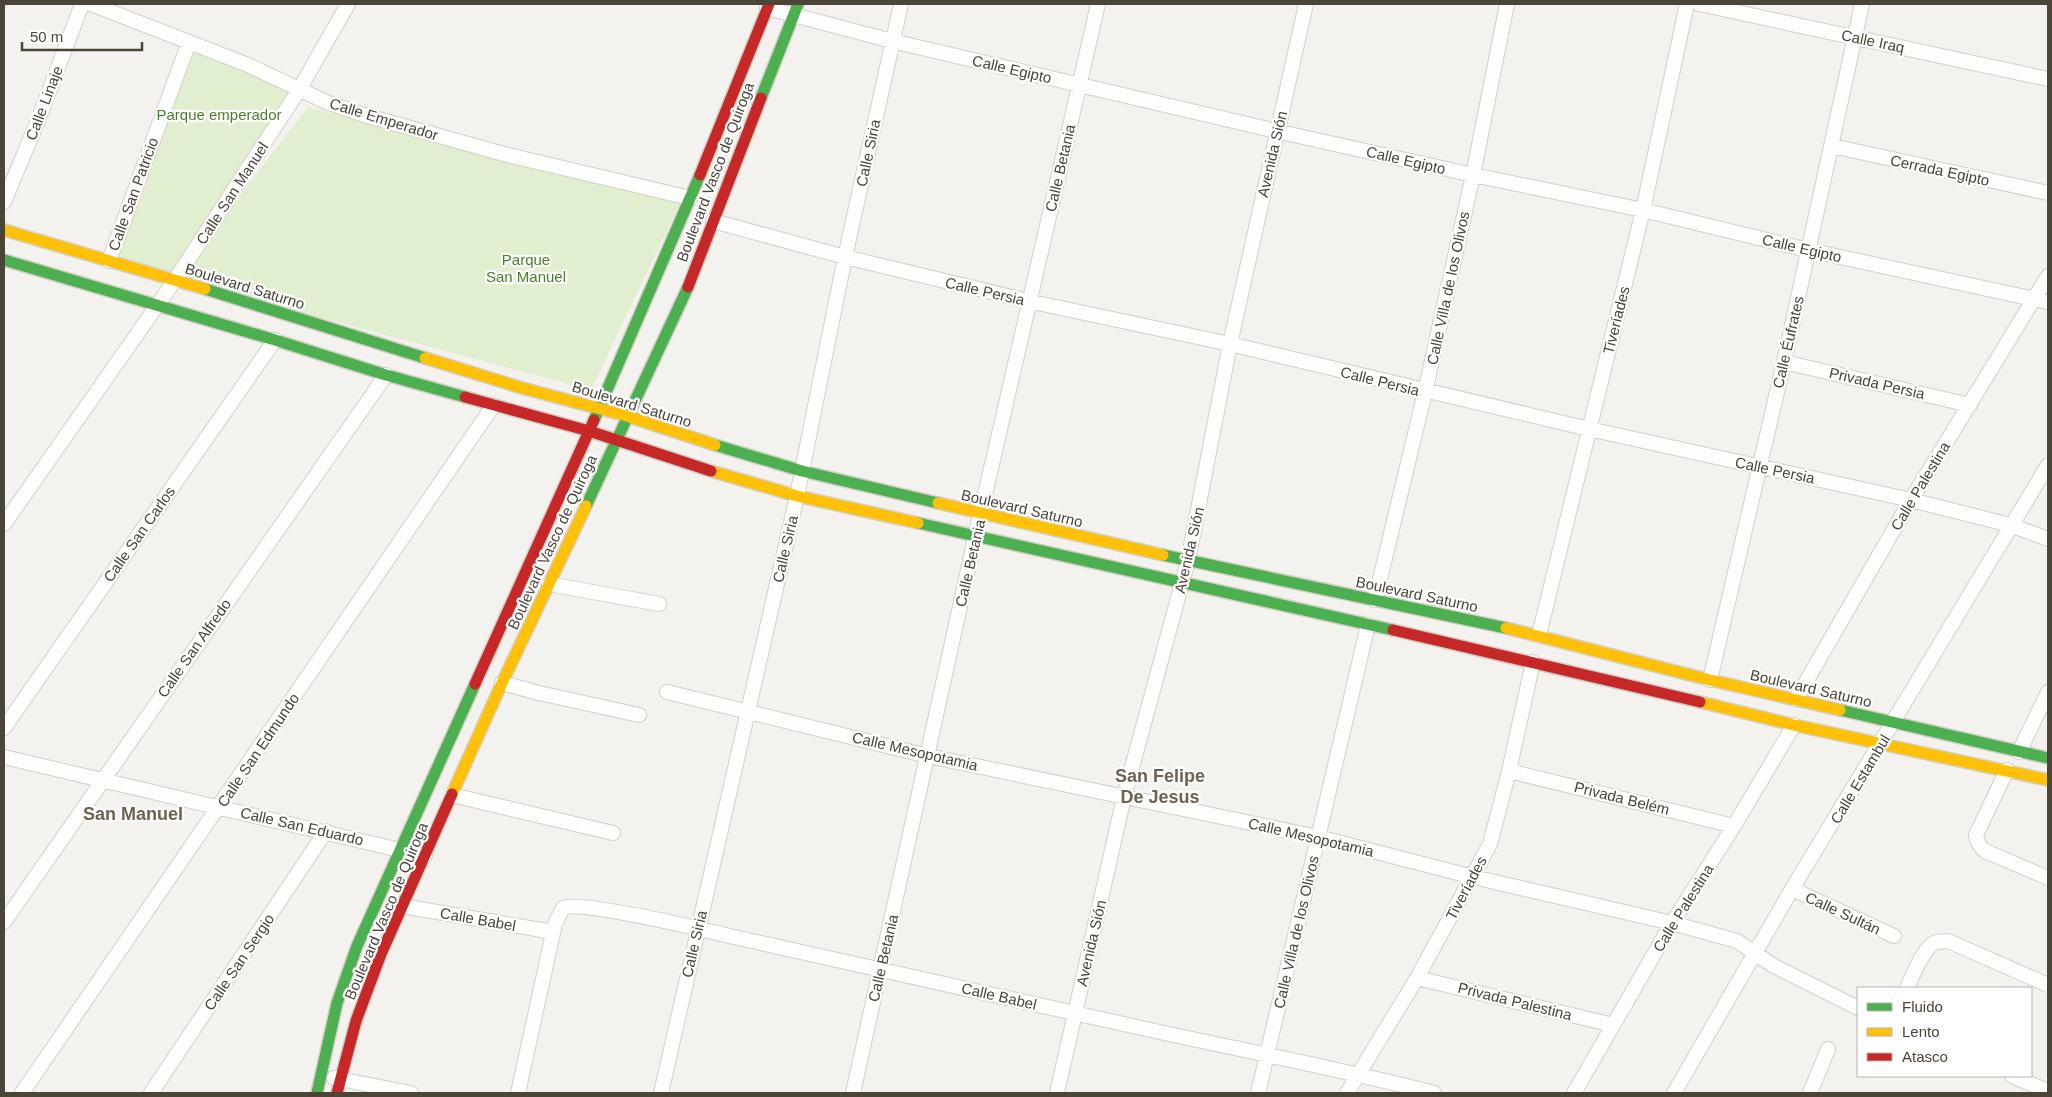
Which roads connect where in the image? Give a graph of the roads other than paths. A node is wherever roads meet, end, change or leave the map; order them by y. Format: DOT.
graph roads {
  1 [pos="82,4"];
  2 [pos="91,4"];
  3 [pos="348,4"];
  4 [pos="901,4"];
  5 [pos="1098,4"];
  6 [pos="1306,4"];
  7 [pos="1507,4"];
  8 [pos="1687,4"];
  9 [pos="1699,4"];
  10 [pos="1862,4"];
  11 [pos="768,6"];
  12 [pos="796,10"];
  13 [pos="1855,38"];
  14 [pos="892,41"];
  15 [pos="189,42"];
  16 [pos="2048,79"];
  17 [pos="1079,85"];
  18 [pos="299,90"];
  19 [pos="1276,131"];
  20 [pos="1832,146"];
  21 [pos="1473,175"];
  22 [pos="2048,193"];
  23 [pos="690,198"];
  24 [pos="4,202"];
  25 [pos="1643,210"];
  26 [pos="713,222"];
  27 [pos="4,230"];
  28 [pos="1808,250"];
  29 [pos="846,257"];
  30 [pos="4,260"];
  31 [pos="109,261"];
  32 [pos="2048,276"];
  33 [pos="175,280"];
  34 [pos="2034,298"];
  35 [pos="1028,301"];
  36 [pos="2048,302"];
  37 [pos="156,306"];
  38 [pos="275,340"];
  39 [pos="1230,344"];
  40 [pos="1784,362"];
  41 [pos="386,375"];
  42 [pos="1426,392"];
  43 [pos="1970,405"];
  44 [pos="493,406"];
  45 [pos="600,408"];
  46 [pos="627,416"];
  47 [pos="1589,429"];
  48 [pos="589,431"];
  49 [pos="615,441"];
  50 [pos="2048,465"];
  51 [pos="1759,466"];
  52 [pos="802,472"];
  53 [pos="797,496"];
  54 [pos="1911,500"];
  55 [pos="981,514"];
  56 [pos="4,524"];
  57 [pos="2010,525"];
  58 [pos="975,538"];
  59 [pos="2048,539"];
  60 [pos="1188,561"];
  61 [pos="1182,583"];
  62 [pos="549,584"];
  63 [pos="1374,600"];
  64 [pos="659,604"];
  65 [pos="1368,624"];
  66 [pos="1539,635"];
  67 [pos="1533,662"];
  68 [pos="1710,680"];
  69 [pos="502,683"];
  70 [pos="667,692"];
  71 [pos="2048,692"];
  72 [pos="1796,699"];
  73 [pos="748,711"];
  74 [pos="639,714"];
  75 [pos="1894,723"];
  76 [pos="1794,725"];
  77 [pos="4,728"];
  78 [pos="1882,742"];
  79 [pos="2019,752"];
  80 [pos="928,756"];
  81 [pos="4,757"];
  82 [pos="2048,758"];
  83 [pos="2008,770"];
  84 [pos="1509,771"];
  85 [pos="102,780"];
  86 [pos="2048,780"];
  87 [pos="452,796"];
  88 [pos="1124,797"];
  89 [pos="218,807"];
  90 [pos="1734,826"];
  91 [pos="326,831"];
  92 [pos="613,833"];
  93 [pos="1318,837"];
  94 [pos="400,849"];
  95 [pos="425,856"];
  96 [pos="1473,877"];
  97 [pos="2048,878"];
  98 [pos="1792,889"];
  99 [pos="402,906"];
  100 [pos="4,922"];
  101 [pos="1672,923"];
  102 [pos="697,929"];
  103 [pos="553,932"];
  104 [pos="1894,936"];
  105 [pos="1757,953"];
  106 [pos="880,969"];
  107 [pos="1418,978"];
  108 [pos="2048,985"];
  109 [pos="1907,987"];
  110 [pos="1857,1008"];
  111 [pos="1075,1014"];
  112 [pos="1613,1025"];
  113 [pos="1828,1049"];
  114 [pos="1267,1056"];
  115 [pos="1358,1074"];
  116 [pos="321,1075"];
  117 [pos="2014,1077"];
  118 [pos="340,1079"];
  119 [pos="2048,1091"];
  120 [pos="22,1093"];
  121 [pos="152,1093"];
  122 [pos="317,1093"];
  123 [pos="337,1093"];
  124 [pos="411,1093"];
  125 [pos="518,1093"];
  126 [pos="661,1093"];
  127 [pos="853,1093"];
  128 [pos="1057,1093"];
  129 [pos="1258,1093"];
  130 [pos="1347,1093"];
  131 [pos="1434,1093"];
  132 [pos="1574,1093"];
  133 [pos="1674,1093"];
  134 [pos="1810,1093"];
  1 -- 24 [label="street, Calle Linaje"];
  2 -- 15 [label="street, Calle Emperador"];
  3 -- 18 [label="street, Calle San Manuel"];
  4 -- 14 [label="street, Calle Siria"];
  5 -- 17 [label="street, Calle Betania"];
  6 -- 19 [label="street, Avenida Sión"];
  7 -- 21 [label="street, Calle Villa de los Olivos"];
  8 -- 25 [label="street, Tiveríades"];
  9 -- 13 [label="street, Calle Iraq"];
  10 -- 13 [label="street, Calle Éufrates"];
  11 -- 12 [label="street, Calle Egipto"];
  11 -- 23 [label="street, Boulevard Vasco de Quiroga"];
  12 -- 14 [label="street, Calle Egipto"];
  12 -- 26 [label="street, Boulevard Vasco de Quiroga"];
  13 -- 16 [label="street, Calle Iraq"];
  13 -- 20 [label="street, Calle Éufrates"];
  14 -- 17 [label="street, Calle Egipto"];
  14 -- 29 [label="street, Calle Siria"];
  15 -- 18 [label="street, Calle Emperador"];
  15 -- 31 [label="street, Calle San Patricio"];
  17 -- 19 [label="street, Calle Egipto"];
  17 -- 35 [label="street, Calle Betania"];
  18 -- 23 [label="street, Calle Emperador"];
  18 -- 33 [label="street, Calle San Manuel"];
  19 -- 21 [label="street, Calle Egipto"];
  19 -- 39 [label="street, Avenida Sión"];
  20 -- 22 [label="street, Cerrada Egipto"];
  20 -- 28 [label="street, Calle Éufrates"];
  21 -- 25 [label="street, Calle Egipto"];
  21 -- 42 [label="street, Calle Villa de los Olivos"];
  23 -- 45 [label="street, Boulevard Vasco de Quiroga"];
  25 -- 28 [label="street, Calle Egipto"];
  25 -- 47 [label="street, Tiveríades"];
  26 -- 29 [label="street, Calle Persia"];
  26 -- 46 [label="street, Boulevard Vasco de Quiroga"];
  27 -- 31 [label="street, Boulevard Saturno"];
  28 -- 34 [label="street, Calle Egipto"];
  28 -- 40 [label="street, Calle Éufrates"];
  29 -- 35 [label="street, Calle Persia"];
  29 -- 52 [label="street, Calle Siria"];
  30 -- 37 [label="street"];
  31 -- 33 [label="street, Boulevard Saturno"];
  32 -- 34 [label="street, Calle Palestina"];
  33 -- 37 [label="street, Calle San Manuel"];
  33 -- 45 [label="street, Boulevard Saturno"];
  34 -- 36 [label="street, Calle Egipto"];
  34 -- 43 [label="street, Calle Palestina"];
  35 -- 39 [label="street, Calle Persia"];
  35 -- 55 [label="street, Calle Betania"];
  37 -- 38 [label="street"];
  37 -- 56 [label="street, Calle San Manuel"];
  38 -- 41 [label="street"];
  38 -- 77 [label="street, Calle San Carlos"];
  39 -- 42 [label="street, Calle Persia"];
  39 -- 60 [label="street, Avenida Sión"];
  40 -- 43 [label="street, Privada Persia"];
  40 -- 51 [label="street, Calle Éufrates"];
  41 -- 44 [label="street"];
  41 -- 85 [label="street, Calle San Alfredo"];
  42 -- 47 [label="street, Calle Persia"];
  42 -- 63 [label="street, Calle Villa de los Olivos"];
  43 -- 54 [label="street, Calle Palestina"];
  44 -- 48 [label="street"];
  44 -- 89 [label="street, Calle San Edmundo"];
  45 -- 46 [label="street, Boulevard Saturno"];
  45 -- 48 [label="street, Boulevard Vasco de Quiroga"];
  46 -- 49 [label="street, Boulevard Vasco de Quiroga"];
  46 -- 52 [label="street, Boulevard Saturno"];
  47 -- 51 [label="street, Calle Persia"];
  47 -- 66 [label="street, Tiveríades"];
  48 -- 49 [label="street"];
  48 -- 94 [label="street, Boulevard Vasco de Quiroga"];
  49 -- 53 [label="street"];
  49 -- 62 [label="street, Boulevard Vasco de Quiroga"];
  50 -- 57 [label="street, Calle Estambul"];
  51 -- 54 [label="street, Calle Persia"];
  51 -- 68 [label="street, Calle Éufrates"];
  52 -- 53 [label="street, Calle Siria"];
  52 -- 55 [label="street, Boulevard Saturno"];
  53 -- 58 [label="street"];
  53 -- 73 [label="street, Calle Siria"];
  54 -- 57 [label="street, Calle Persia"];
  54 -- 72 [label="street, Calle Palestina"];
  55 -- 58 [label="street, Calle Betania"];
  55 -- 60 [label="street, Boulevard Saturno"];
  57 -- 59 [label="street, Calle Persia"];
  57 -- 75 [label="street, Calle Estambul"];
  58 -- 61 [label="street"];
  58 -- 80 [label="street, Calle Betania"];
  60 -- 61 [label="street, Avenida Sión"];
  60 -- 63 [label="street, Boulevard Saturno"];
  61 -- 65 [label="street"];
  61 -- 88 [label="street, Avenida Sión"];
  62 -- 64 [label="street"];
  62 -- 69 [label="street, Boulevard Vasco de Quiroga"];
  63 -- 66 [label="street, Boulevard Saturno"];
  65 -- 67 [label="street"];
  65 -- 93 [label="street, Calle Villa de los Olivos"];
  66 -- 68 [label="street, Boulevard Saturno"];
  67 -- 76 [label="street"];
  67 -- 84 [label="street, Tiveríades"];
  68 -- 72 [label="street, Boulevard Saturno"];
  69 -- 74 [label="street"];
  69 -- 87 [label="street, Boulevard Vasco de Quiroga"];
  70 -- 73 [label="street, Calle Mesopotamia"];
  71 -- 79 [label="street"];
  72 -- 75 [label="street, Boulevard Saturno"];
  73 -- 80 [label="street, Calle Mesopotamia"];
  73 -- 102 [label="street, Calle Siria"];
  75 -- 78 [label="street, Calle Estambul"];
  75 -- 79 [label="street, Boulevard Saturno"];
  76 -- 78 [label="street"];
  76 -- 90 [label="street, Calle Palestina"];
  78 -- 83 [label="street"];
  78 -- 98 [label="street, Calle Estambul"];
  79 -- 82 [label="street, Boulevard Saturno"];
  80 -- 88 [label="street, Calle Mesopotamia"];
  80 -- 106 [label="street, Calle Betania"];
  81 -- 85 [label="street, Calle San Eduardo"];
  83 -- 86 [label="street"];
  83 -- 97 [label="street"];
  84 -- 90 [label="street, Privada Belém"];
  84 -- 96 [label="street, Tiveríades"];
  85 -- 89 [label="street, Calle San Eduardo"];
  85 -- 100 [label="street, Calle San Alfredo"];
  87 -- 92 [label="street"];
  87 -- 95 [label="street, Boulevard Vasco de Quiroga"];
  88 -- 93 [label="street, Calle Mesopotamia"];
  88 -- 111 [label="street, Avenida Sión"];
  89 -- 91 [label="street, Calle San Eduardo"];
  89 -- 120 [label="street, Calle San Edmundo"];
  90 -- 101 [label="street, Calle Palestina"];
  91 -- 94 [label="street, Calle San Eduardo"];
  91 -- 121 [label="street, Calle San Sergio"];
  93 -- 96 [label="street, Calle Mesopotamia"];
  93 -- 114 [label="street, Calle Villa de los Olivos"];
  94 -- 95 [label="street, Calle San Eduardo"];
  94 -- 116 [label="street, Boulevard Vasco de Quiroga"];
  95 -- 99 [label="street, Boulevard Vasco de Quiroga"];
  96 -- 101 [label="street, Calle Mesopotamia"];
  96 -- 107 [label="street, Tiveríades"];
  98 -- 104 [label="street, Calle Sultán"];
  98 -- 105 [label="street, Calle Estambul"];
  99 -- 103 [label="street, Calle Babel"];
  99 -- 118 [label="street, Boulevard Vasco de Quiroga"];
  101 -- 105 [label="street, Calle Mesopotamia"];
  101 -- 112 [label="street, Calle Palestina"];
  102 -- 103 [label="street, Calle Babel"];
  102 -- 106 [label="street, Calle Babel"];
  102 -- 126 [label="street, Calle Siria"];
  103 -- 125 [label="street"];
  105 -- 110 [label="street, Calle Mesopotamia"];
  105 -- 133 [label="street, Calle Estambul"];
  106 -- 111 [label="street, Calle Babel"];
  106 -- 127 [label="street, Calle Betania"];
  107 -- 112 [label="street, Privada Palestina"];
  107 -- 115 [label="street, Tiveríades"];
  108 -- 109 [label="street"];
  111 -- 114 [label="street, Calle Babel"];
  111 -- 128 [label="street, Avenida Sión"];
  112 -- 132 [label="street, Calle Palestina"];
  113 -- 134 [label="street"];
  114 -- 115 [label="street, Calle Babel"];
  114 -- 129 [label="street, Calle Villa de los Olivos"];
  115 -- 130 [label="street, Tiveríades"];
  115 -- 131 [label="street, Calle Babel"];
  116 -- 118 [label="street"];
  116 -- 122 [label="street, Boulevard Vasco de Quiroga"];
  117 -- 119 [label="street"];
  118 -- 123 [label="street, Boulevard Vasco de Quiroga"];
  118 -- 124 [label="street"];
}
